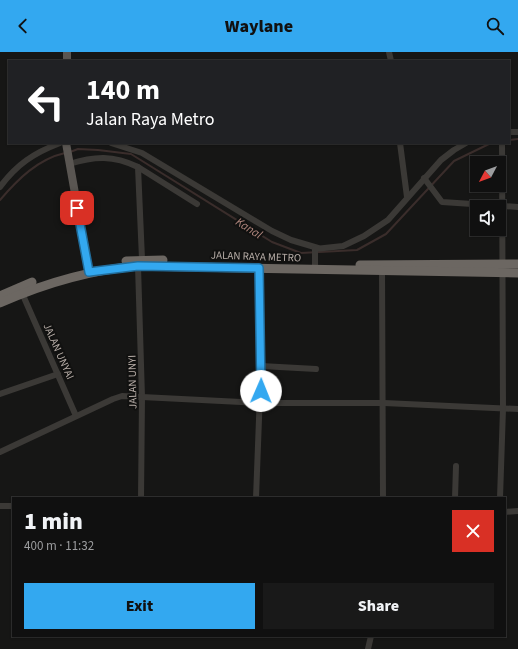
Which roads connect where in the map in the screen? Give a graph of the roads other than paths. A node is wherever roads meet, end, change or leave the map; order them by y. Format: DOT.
graph roads {
  1 [pos="64,144"];
  2 [pos="114,144"];
  3 [pos="400,144"];
  4 [pos="464,144"];
  5 [pos="502,144"];
  6 [pos="68,162"];
  7 [pos="138,168"];
  8 [pos="425,180"];
  9 [pos="0,187"];
  10 [pos="406,197"];
  11 [pos="502,200"];
  12 [pos="197,204"];
  13 [pos="470,204"];
  14 [pos="506,206"];
  15 [pos="518,207"];
  16 [pos="502,236"];
  17 [pos="316,249"];
  18 [pos="140,262"];
  19 [pos="315,264"];
  20 [pos="518,264"];
  21 [pos="259,268"];
  22 [pos="382,268"];
  23 [pos="88,269"];
  24 [pos="503,269"];
  25 [pos="518,273"];
  26 [pos="22,293"];
  27 [pos="0,296"];
  28 [pos="0,303"];
  29 [pos="261,366"];
  30 [pos="316,369"];
  31 [pos="58,374"];
  32 [pos="0,394"];
  33 [pos="142,397"];
  34 [pos="260,403"];
  35 [pos="384,403"];
  36 [pos="503,409"];
  37 [pos="518,409"];
  38 [pos="76,416"];
  39 [pos="0,452"];
  40 [pos="456,466"];
  41 [pos="141,497"];
  42 [pos="256,497"];
  43 [pos="383,497"];
  44 [pos="455,497"];
  45 [pos="500,497"];
  46 [pos="0,506"];
  47 [pos="12,506"];
  48 [pos="518,511"];
  49 [pos="506,512"];
  50 [pos="371,637"];
  51 [pos="368,649"];
  1 -- 6 [label="main road"];
  1 -- 9 [label="street"];
  2 -- 17 [label="street"];
  3 -- 10 [label="street"];
  4 -- 8 [label="street"];
  5 -- 11 [label="street"];
  6 -- 7 [label="street"];
  6 -- 23 [label="main road"];
  7 -- 12 [label="street"];
  7 -- 18 [label="street, JALAN UNYI"];
  8 -- 10 [label="street"];
  8 -- 13 [label="street"];
  10 -- 17 [label="street"];
  14 -- 15 [label="street"];
  16 -- 24 [label="street"];
  17 -- 19 [label="street"];
  18 -- 19 [label="highway"];
  18 -- 21 [label="highway, JALAN RAYA METRO"];
  18 -- 23 [label="highway"];
  18 -- 33 [label="street, JALAN UNYI"];
  19 -- 22 [label="highway"];
  20 -- 24 [label="highway"];
  21 -- 22 [label="highway, JALAN RAYA METRO"];
  21 -- 29 [label="street"];
  22 -- 24 [label="highway"];
  22 -- 35 [label="street"];
  23 -- 26 [label="highway"];
  23 -- 27 [label="highway"];
  24 -- 25 [label="highway"];
  24 -- 36 [label="street"];
  26 -- 28 [label="highway"];
  26 -- 31 [label="street, JALAN UNYAI"];
  29 -- 30 [label="street"];
  29 -- 34 [label="street"];
  31 -- 32 [label="street"];
  31 -- 38 [label="street, JALAN UNYAI"];
  33 -- 34 [label="street"];
  33 -- 38 [label="street"];
  33 -- 41 [label="street, JALAN UNYI"];
  34 -- 35 [label="street"];
  34 -- 42 [label="street"];
  35 -- 36 [label="street"];
  35 -- 43 [label="street"];
  36 -- 37 [label="street"];
  36 -- 45 [label="street"];
  38 -- 39 [label="street"];
  40 -- 44 [label="street"];
  46 -- 47 [label="street"];
  48 -- 49 [label="street"];
  50 -- 51 [label="street"];
}
